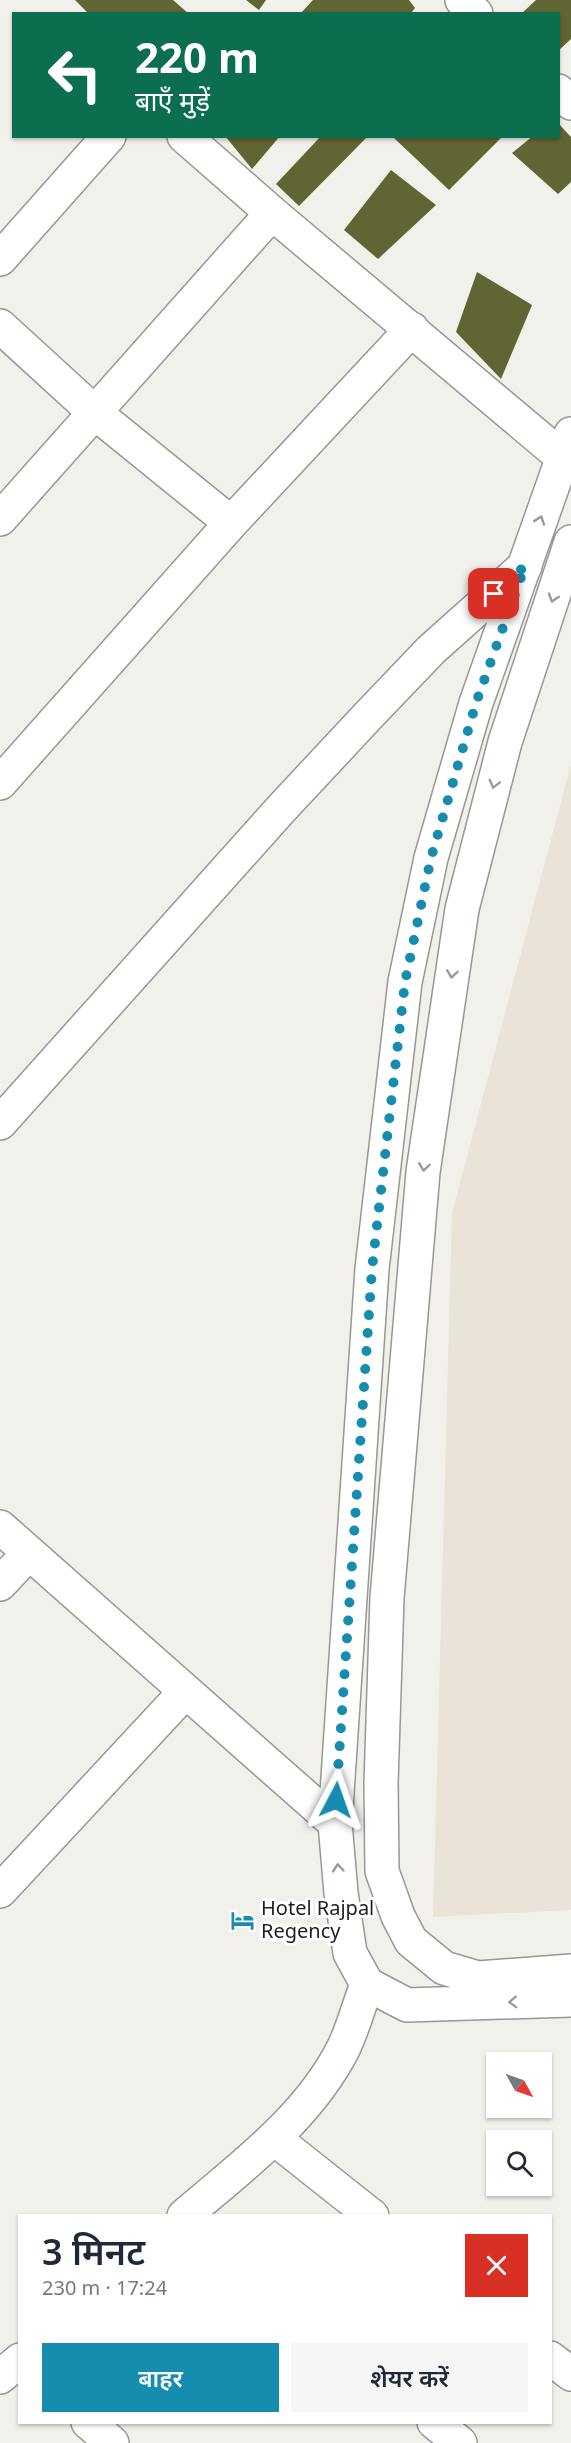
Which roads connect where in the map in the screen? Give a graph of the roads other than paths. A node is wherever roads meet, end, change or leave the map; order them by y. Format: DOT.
graph roads {
  1 [pos="462,0"];
  2 [pos="474,12"];
  3 [pos="107,138"];
  4 [pos="186,138"];
  5 [pos="272,213"];
  6 [pos="0,259"];
  7 [pos="0,326"];
  8 [pos="411,329"];
  9 [pos="94,412"];
  10 [pos="566,446"];
  11 [pos="0,519"];
  12 [pos="231,523"];
  13 [pos="571,542"];
  14 [pos="525,566"];
  15 [pos="0,783"];
  16 [pos="0,1123"];
  17 [pos="0,1527"];
  18 [pos="29,1553"];
  19 [pos="0,1584"];
  20 [pos="185,1692"];
  21 [pos="334,1823"];
  22 [pos="0,1891"];
  23 [pos="571,1971"];
  24 [pos="367,1984"];
  25 [pos="571,2000"];
  26 [pos="275,2139"];
  27 [pos="186,2214"];
  28 [pos="369,2214"];
  29 [pos="552,2360"];
  30 [pos="571,2374"];
  31 [pos="90,2424"];
  32 [pos="436,2424"];
  33 [pos="112,2443"];
  34 [pos="460,2443"];
  1 -- 2 [label="street"];
  3 -- 6 [label="street"];
  4 -- 5 [label="street"];
  5 -- 8 [label="street"];
  5 -- 9 [label="street"];
  7 -- 9 [label="street"];
  8 -- 10 [label="street"];
  8 -- 12 [label="street"];
  9 -- 11 [label="street"];
  9 -- 12 [label="street"];
  14 -- 10 [label="street, one-way"];
  12 -- 15 [label="street"];
  13 -- 23 [label="street, one-way"];
  14 -- 16 [label="street"];
  14 -- 21 [label="street"];
  17 -- 18 [label="street"];
  18 -- 19 [label="street"];
  18 -- 20 [label="street"];
  20 -- 21 [label="street"];
  20 -- 22 [label="street"];
  24 -- 21 [label="street, one-way"];
  25 -- 24 [label="street, one-way"];
  24 -- 26 [label="street"];
  26 -- 27 [label="street"];
  26 -- 28 [label="street"];
  29 -- 30 [label="street"];
  31 -- 33 [label="street"];
  32 -- 34 [label="street"];
}
